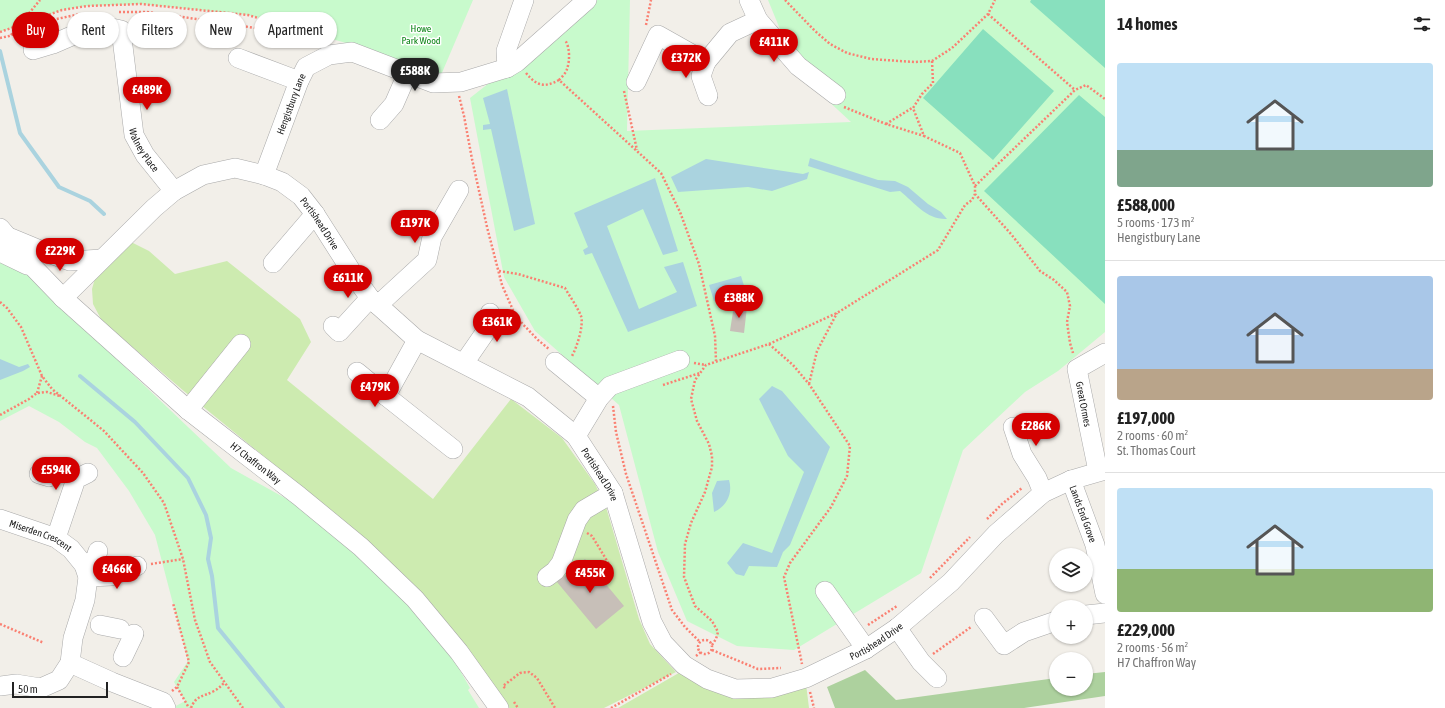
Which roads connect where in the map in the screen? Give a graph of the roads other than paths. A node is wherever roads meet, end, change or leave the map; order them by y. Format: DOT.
graph roads {
  1 [pos="524,0"];
  2 [pos="587,0"];
  3 [pos="749,0"];
  4 [pos="758,20"];
  5 [pos="33,50"];
  6 [pos="238,58"];
  7 [pos="706,62"];
  8 [pos="512,65"];
  9 [pos="408,72"];
  10 [pos="298,81"];
  11 [pos="636,82"];
  12 [pos="836,95"];
  13 [pos="708,96"];
  14 [pos="379,120"];
  15 [pos="264,175"];
  16 [pos="459,190"];
  17 [pos="174,191"];
  18 [pos="315,214"];
  19 [pos="2,238"];
  20 [pos="102,259"];
  21 [pos="273,263"];
  22 [pos="63,298"];
  23 [pos="374,301"];
  24 [pos="490,313"];
  25 [pos="333,326"];
  26 [pos="417,340"];
  27 [pos="241,344"];
  28 [pos="1105,353"];
  29 [pos="563,360"];
  30 [pos="680,360"];
  31 [pos="464,363"];
  32 [pos="357,372"];
  33 [pos="386,396"];
  34 [pos="599,398"];
  35 [pos="188,410"];
  36 [pos="1013,427"];
  37 [pos="576,436"];
  38 [pos="453,449"];
  39 [pos="1102,470"];
  40 [pos="88,473"];
  41 [pos="1072,480"];
  42 [pos="1040,485"];
  43 [pos="613,493"];
  44 [pos="0,519"];
  45 [pos="56,538"];
  46 [pos="98,551"];
  47 [pos="137,566"];
  48 [pos="86,571"];
  49 [pos="547,576"];
  50 [pos="825,591"];
  51 [pos="1105,594"];
  52 [pos="1105,613"];
  53 [pos="1093,614"];
  54 [pos="984,618"];
  55 [pos="89,622"];
  56 [pos="1049,623"];
  57 [pos="897,628"];
  58 [pos="866,649"];
  59 [pos="70,663"];
  60 [pos="118,669"];
  61 [pos="937,678"];
  62 [pos="0,686"];
  63 [pos="164,705"];
  64 [pos="499,708"];
  1 -- 8 [label="street"];
  2 -- 8 [label="street, Hengistbury Lane"];
  3 -- 4 [label="street"];
  4 -- 7 [label="street"];
  4 -- 12 [label="street"];
  5 -- 17 [label="street, Walney Place"];
  6 -- 10 [label="street"];
  7 -- 11 [label="street"];
  7 -- 13 [label="street"];
  8 -- 9 [label="street, Hengistbury Lane"];
  9 -- 10 [label="street, Hengistbury Lane"];
  9 -- 14 [label="street"];
  10 -- 15 [label="street, Hengistbury Lane"];
  15 -- 17 [label="street, Portishead Drive"];
  15 -- 18 [label="street, Portishead Drive"];
  16 -- 23 [label="street"];
  17 -- 20 [label="street, Portishead Drive"];
  18 -- 21 [label="street"];
  18 -- 23 [label="street, Portishead Drive"];
  19 -- 20 [label="street"];
  19 -- 22 [label="street, H7 Chaffron Way"];
  20 -- 22 [label="street, Portishead Drive"];
  22 -- 35 [label="street, H7 Chaffron Way"];
  23 -- 25 [label="street"];
  23 -- 26 [label="street, Portishead Drive"];
  24 -- 31 [label="street"];
  26 -- 31 [label="street, Portishead Drive"];
  26 -- 33 [label="street"];
  27 -- 35 [label="street"];
  28 -- 39 [label="street, Great Ormes"];
  29 -- 34 [label="street"];
  30 -- 34 [label="street"];
  31 -- 37 [label="street, Portishead Drive"];
  32 -- 33 [label="street"];
  33 -- 38 [label="street"];
  34 -- 37 [label="street"];
  35 -- 64 [label="street, H7 Chaffron Way"];
  36 -- 42 [label="street"];
  37 -- 43 [label="street, Portishead Drive"];
  39 -- 41 [label="street, Portishead Drive"];
  40 -- 45 [label="street"];
  41 -- 42 [label="street, Portishead Drive"];
  41 -- 51 [label="street, Lands End Grove"];
  42 -- 57 [label="street, Portishead Drive"];
  43 -- 49 [label="street"];
  43 -- 58 [label="street, Portishead Drive"];
  44 -- 45 [label="street, Miserden Crescent"];
  45 -- 48 [label="street, Miserden Crescent"];
  46 -- 48 [label="street"];
  47 -- 48 [label="street"];
  48 -- 55 [label="street"];
  50 -- 58 [label="street"];
  52 -- 53 [label="street"];
  54 -- 56 [label="street"];
  55 -- 59 [label="street"];
  55 -- 60 [label="street"];
  57 -- 58 [label="street, Portishead Drive"];
  57 -- 61 [label="street"];
  59 -- 60 [label="street"];
  59 -- 62 [label="street"];
  60 -- 63 [label="street"];
}
